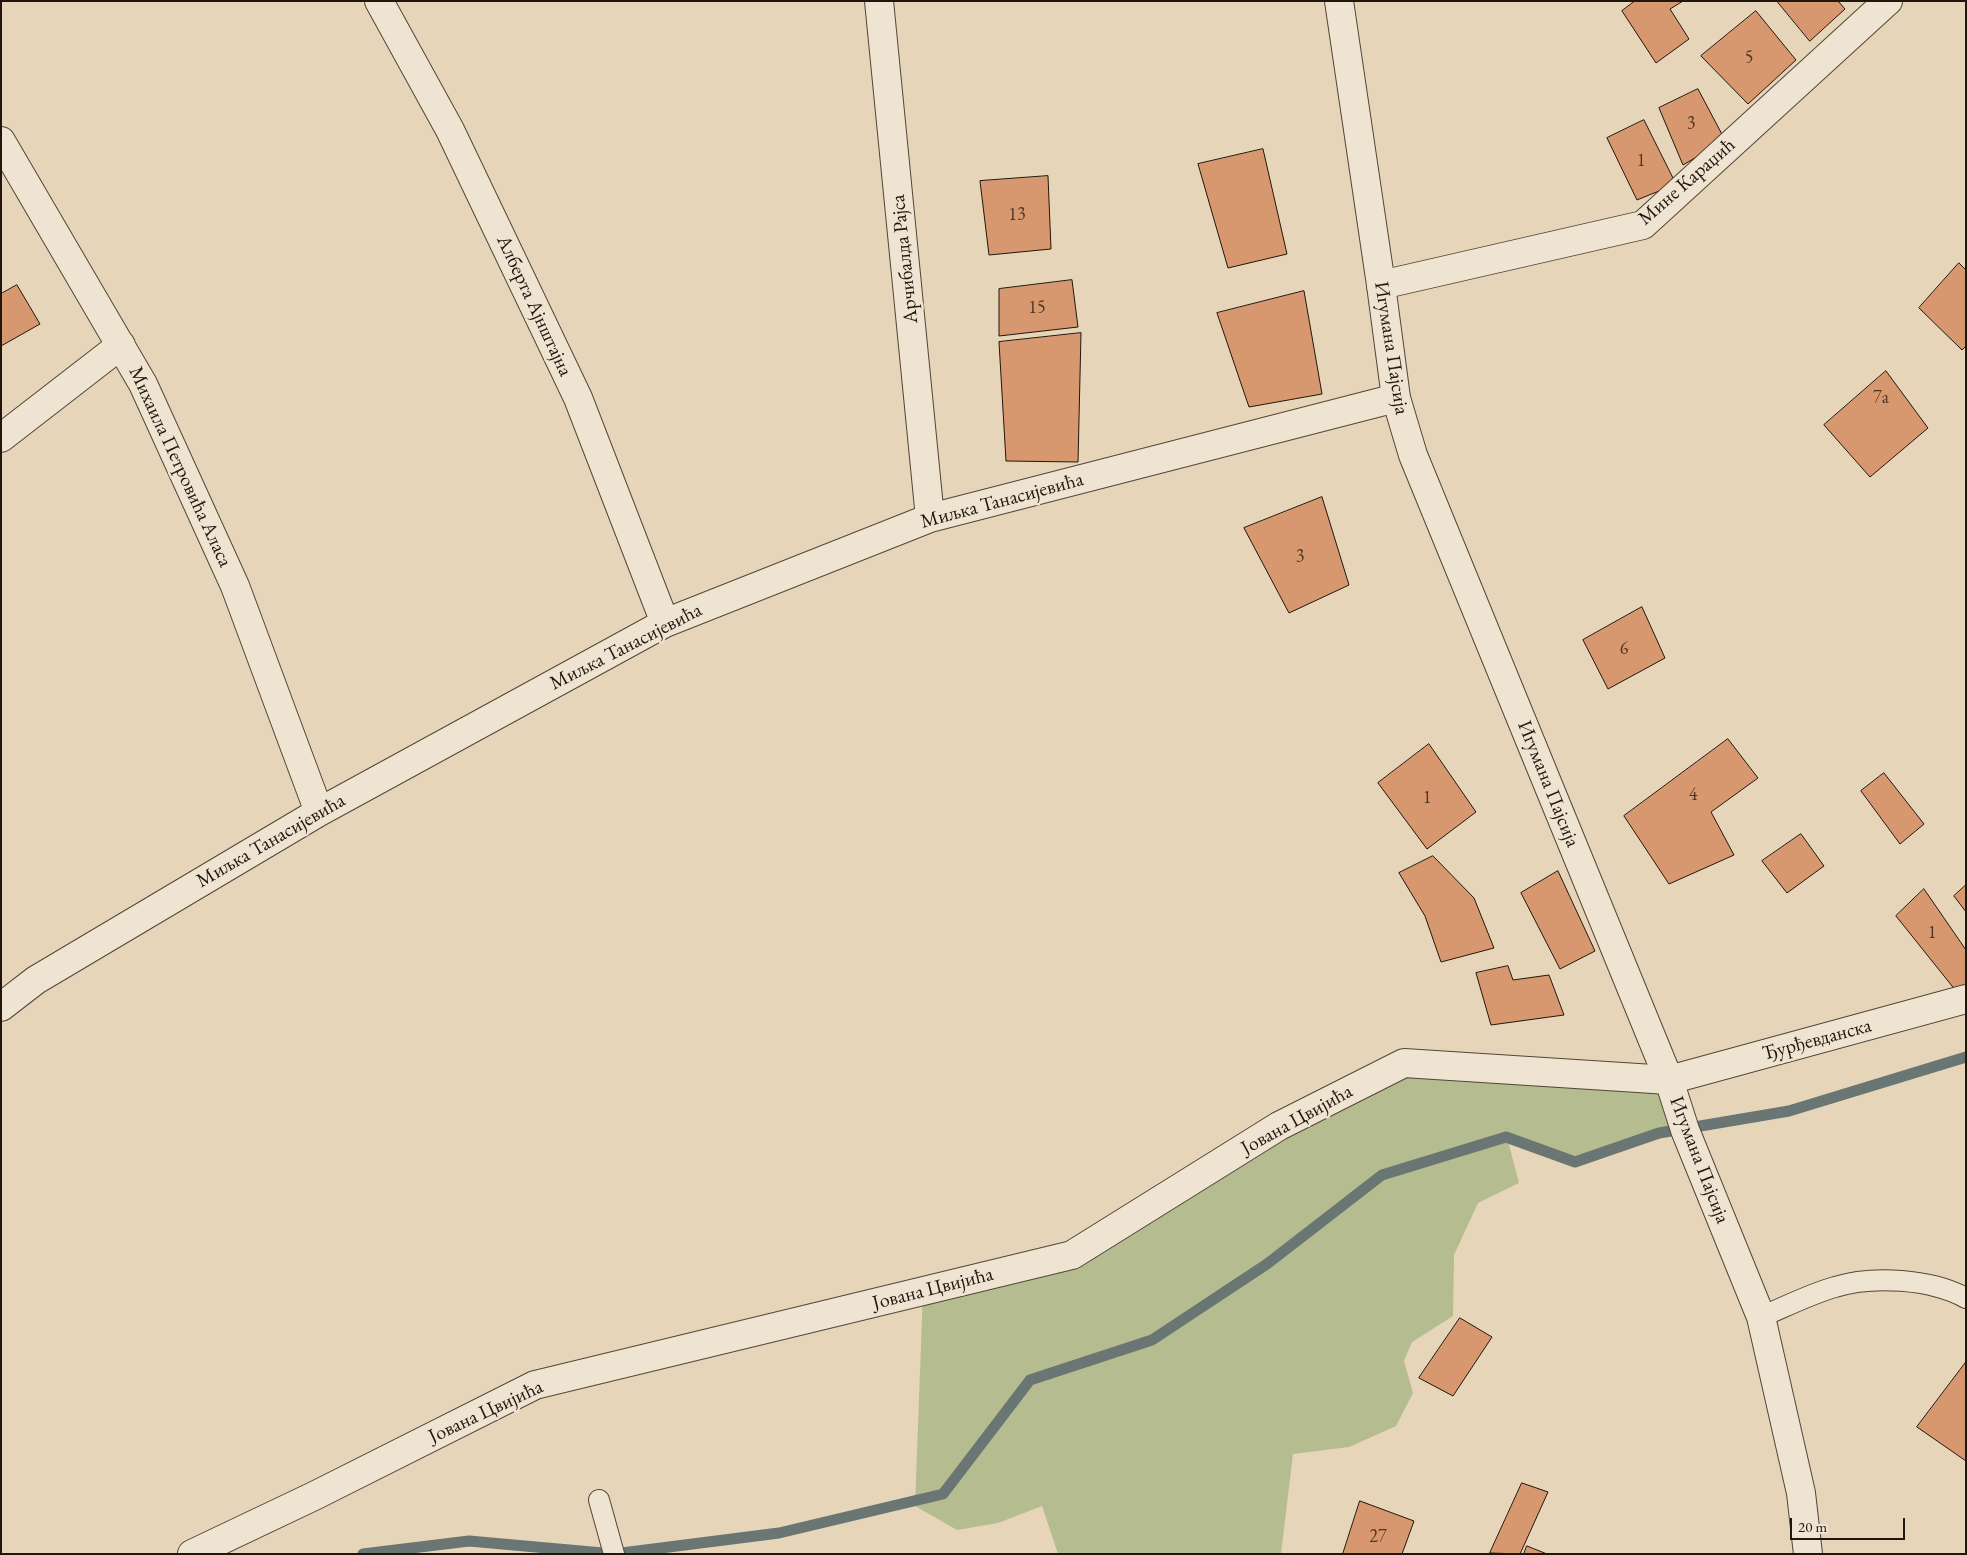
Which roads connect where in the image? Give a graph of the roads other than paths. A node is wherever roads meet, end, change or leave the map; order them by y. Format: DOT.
graph roads {
  1 [pos="379,1"];
  2 [pos="879,1"];
  3 [pos="1339,1"];
  4 [pos="1888,1"];
  5 [pos="1,141"];
  6 [pos="1381,285"];
  7 [pos="121,345"];
  8 [pos="1396,398"];
  9 [pos="1,438"];
  10 [pos="930,518"];
  11 [pos="665,623"];
  12 [pos="319,812"];
  13 [pos="1966,999"];
  14 [pos="1,1007"];
  15 [pos="1669,1080"];
  16 [pos="1966,1298"];
  17 [pos="1760,1317"];
  18 [pos="599,1500"];
  19 [pos="192,1554"];
  20 [pos="614,1554"];
  21 [pos="1808,1554"];
  1 -- 11 [label="street, Алберта Ајнштајна"];
  2 -- 10 [label="street, Арчибалда Рајса"];
  3 -- 6 [label="street, Игумана Пајсија"];
  4 -- 6 [label="street, Мине Караџић"];
  5 -- 7 [label="street, Михаила Петровића Аласа"];
  6 -- 8 [label="street, Игумана Пајсија"];
  7 -- 9 [label="street"];
  7 -- 12 [label="street, Михаила Петровића Аласа"];
  8 -- 10 [label="street, Миљка Танасијевића"];
  8 -- 15 [label="street, Игумана Пајсија"];
  10 -- 11 [label="street, Миљка Танасијевића"];
  11 -- 12 [label="street, Миљка Танасијевића"];
  12 -- 14 [label="street, Миљка Танасијевића"];
  13 -- 15 [label="street, Ђурђевданска"];
  15 -- 17 [label="street, Игумана Пајсија"];
  15 -- 19 [label="street, Јована Цвијића"];
  16 -- 17 [label="lane"];
  17 -- 21 [label="street, Игумана Пајсија"];
  18 -- 20 [label="lane"];
}
